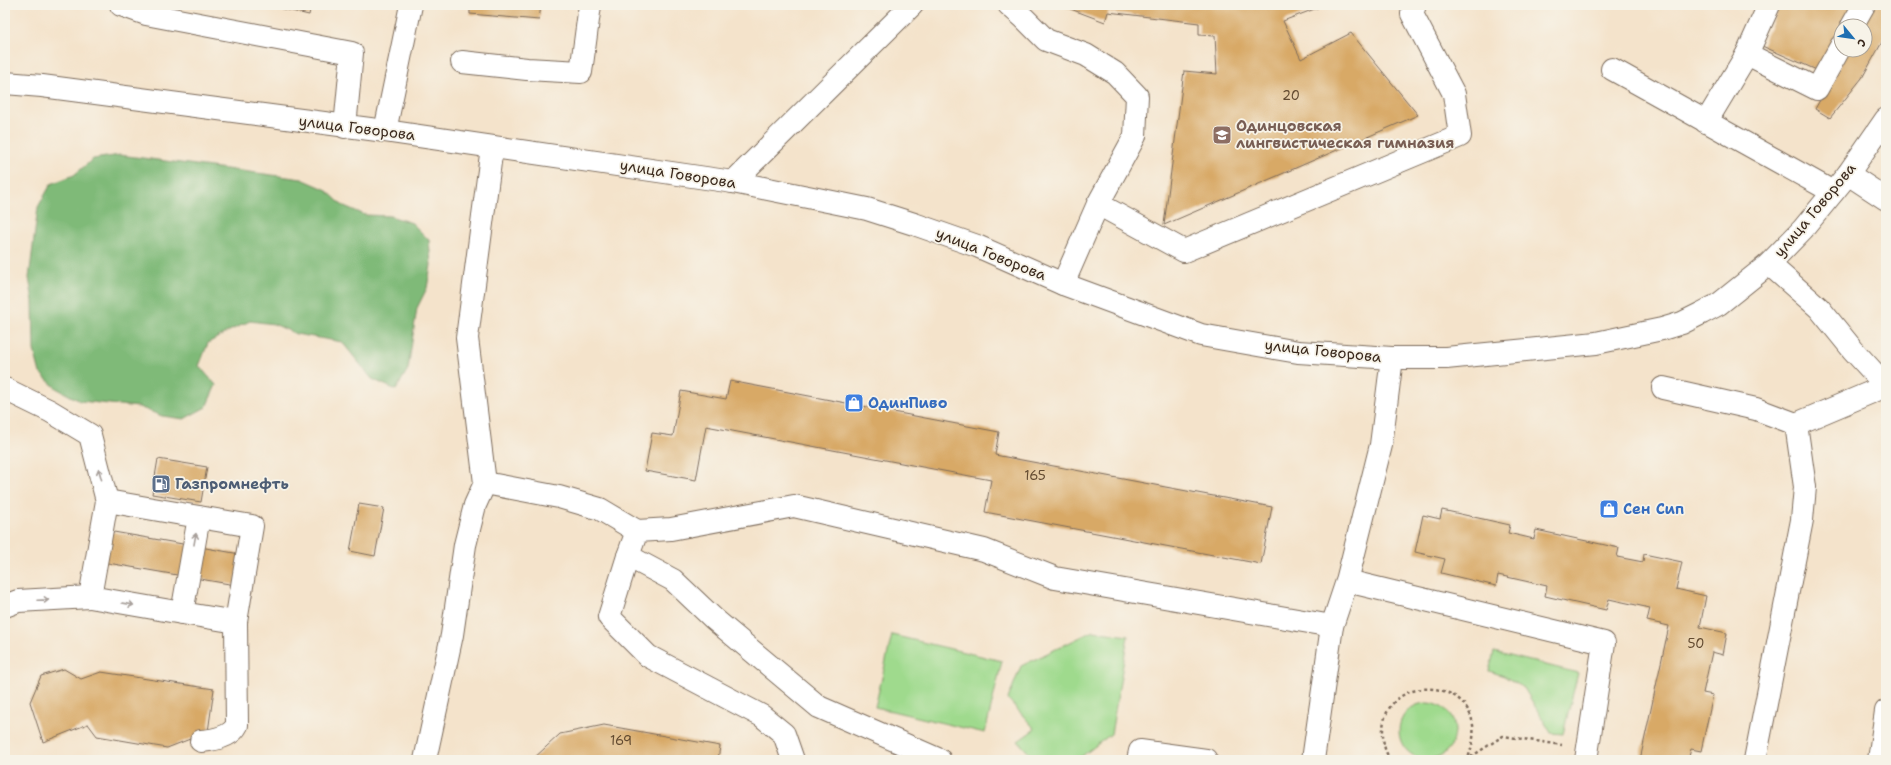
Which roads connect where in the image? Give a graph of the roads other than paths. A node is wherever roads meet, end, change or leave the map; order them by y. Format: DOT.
graph roads {
  1 [pos="121,5"];
  2 [pos="411,5"];
  3 [pos="590,5"];
  4 [pos="912,5"];
  5 [pos="1009,5"];
  6 [pos="1414,5"];
  7 [pos="1769,5"];
  8 [pos="1864,5"];
  9 [pos="1857,18"];
  10 [pos="1747,54"];
  11 [pos="1834,58"];
  12 [pos="462,62"];
  13 [pos="1612,69"];
  14 [pos="5,82"];
  15 [pos="1886,119"];
  16 [pos="1706,122"];
  17 [pos="345,127"];
  18 [pos="385,131"];
  19 [pos="492,147"];
  20 [pos="1848,174"];
  21 [pos="733,182"];
  22 [pos="1833,192"];
  23 [pos="1886,198"];
  24 [pos="1098,204"];
  25 [pos="1769,264"];
  26 [pos="1063,284"];
  27 [pos="1392,358"];
  28 [pos="1886,386"];
  29 [pos="1663,388"];
  30 [pos="5,389"];
  31 [pos="1796,424"];
  32 [pos="485,483"];
  33 [pos="107,501"];
  34 [pos="199,517"];
  35 [pos="637,531"];
  36 [pos="628,556"];
  37 [pos="1347,581"];
  38 [pos="90,597"];
  39 [pos="5,606"];
  40 [pos="182,613"];
  41 [pos="236,622"];
  42 [pos="1332,626"];
  43 [pos="1886,711"];
  44 [pos="201,741"];
  45 [pos="1587,754"];
  46 [pos="425,760"];
  47 [pos="793,760"];
  48 [pos="940,760"];
  49 [pos="1138,760"];
  50 [pos="1206,760"];
  51 [pos="1313,760"];
  52 [pos="1755,760"];
  53 [pos="1879,760"];
  1 -- 17 [label="main road"];
  2 -- 18 [label="main road"];
  3 -- 12 [label="main road"];
  4 -- 21 [label="main road"];
  5 -- 24 [label="main road"];
  6 -- 24 [label="main road"];
  7 -- 10 [label="main road"];
  8 -- 9 [label="main road"];
  10 -- 11 [label="main road"];
  10 -- 16 [label="main road"];
  13 -- 16 [label="main road"];
  14 -- 17 [label="main road, улица Говорова"];
  15 -- 20 [label="main road, улица Говорова"];
  16 -- 22 [label="main road"];
  17 -- 18 [label="main road, улица Говорова"];
  18 -- 19 [label="main road, улица Говорова"];
  19 -- 21 [label="main road, улица Говорова"];
  19 -- 32 [label="main road"];
  20 -- 22 [label="main road, улица Говорова"];
  20 -- 23 [label="main road"];
  21 -- 26 [label="main road, улица Говорова"];
  22 -- 25 [label="main road, улица Говорова"];
  24 -- 26 [label="main road"];
  25 -- 27 [label="main road, улица Говорова"];
  25 -- 28 [label="main road"];
  26 -- 27 [label="main road, улица Говорова"];
  27 -- 37 [label="main road"];
  28 -- 31 [label="main road"];
  29 -- 31 [label="main road"];
  33 -- 30 [label="main road, one-way"];
  31 -- 52 [label="main road"];
  32 -- 35 [label="main road"];
  32 -- 46 [label="main road"];
  33 -- 34 [label="main road"];
  33 -- 38 [label="main road"];
  40 -- 34 [label="main road, one-way"];
  34 -- 41 [label="main road"];
  35 -- 36 [label="main road"];
  35 -- 42 [label="main road"];
  36 -- 47 [label="main road"];
  36 -- 48 [label="main road"];
  37 -- 42 [label="main road"];
  37 -- 45 [label="main road"];
  39 -- 38 [label="main road, one-way"];
  38 -- 40 [label="main road, one-way"];
  40 -- 41 [label="main road"];
  41 -- 44 [label="main road"];
  42 -- 51 [label="main road"];
  43 -- 53 [label="main road"];
  49 -- 50 [label="main road"];
}
